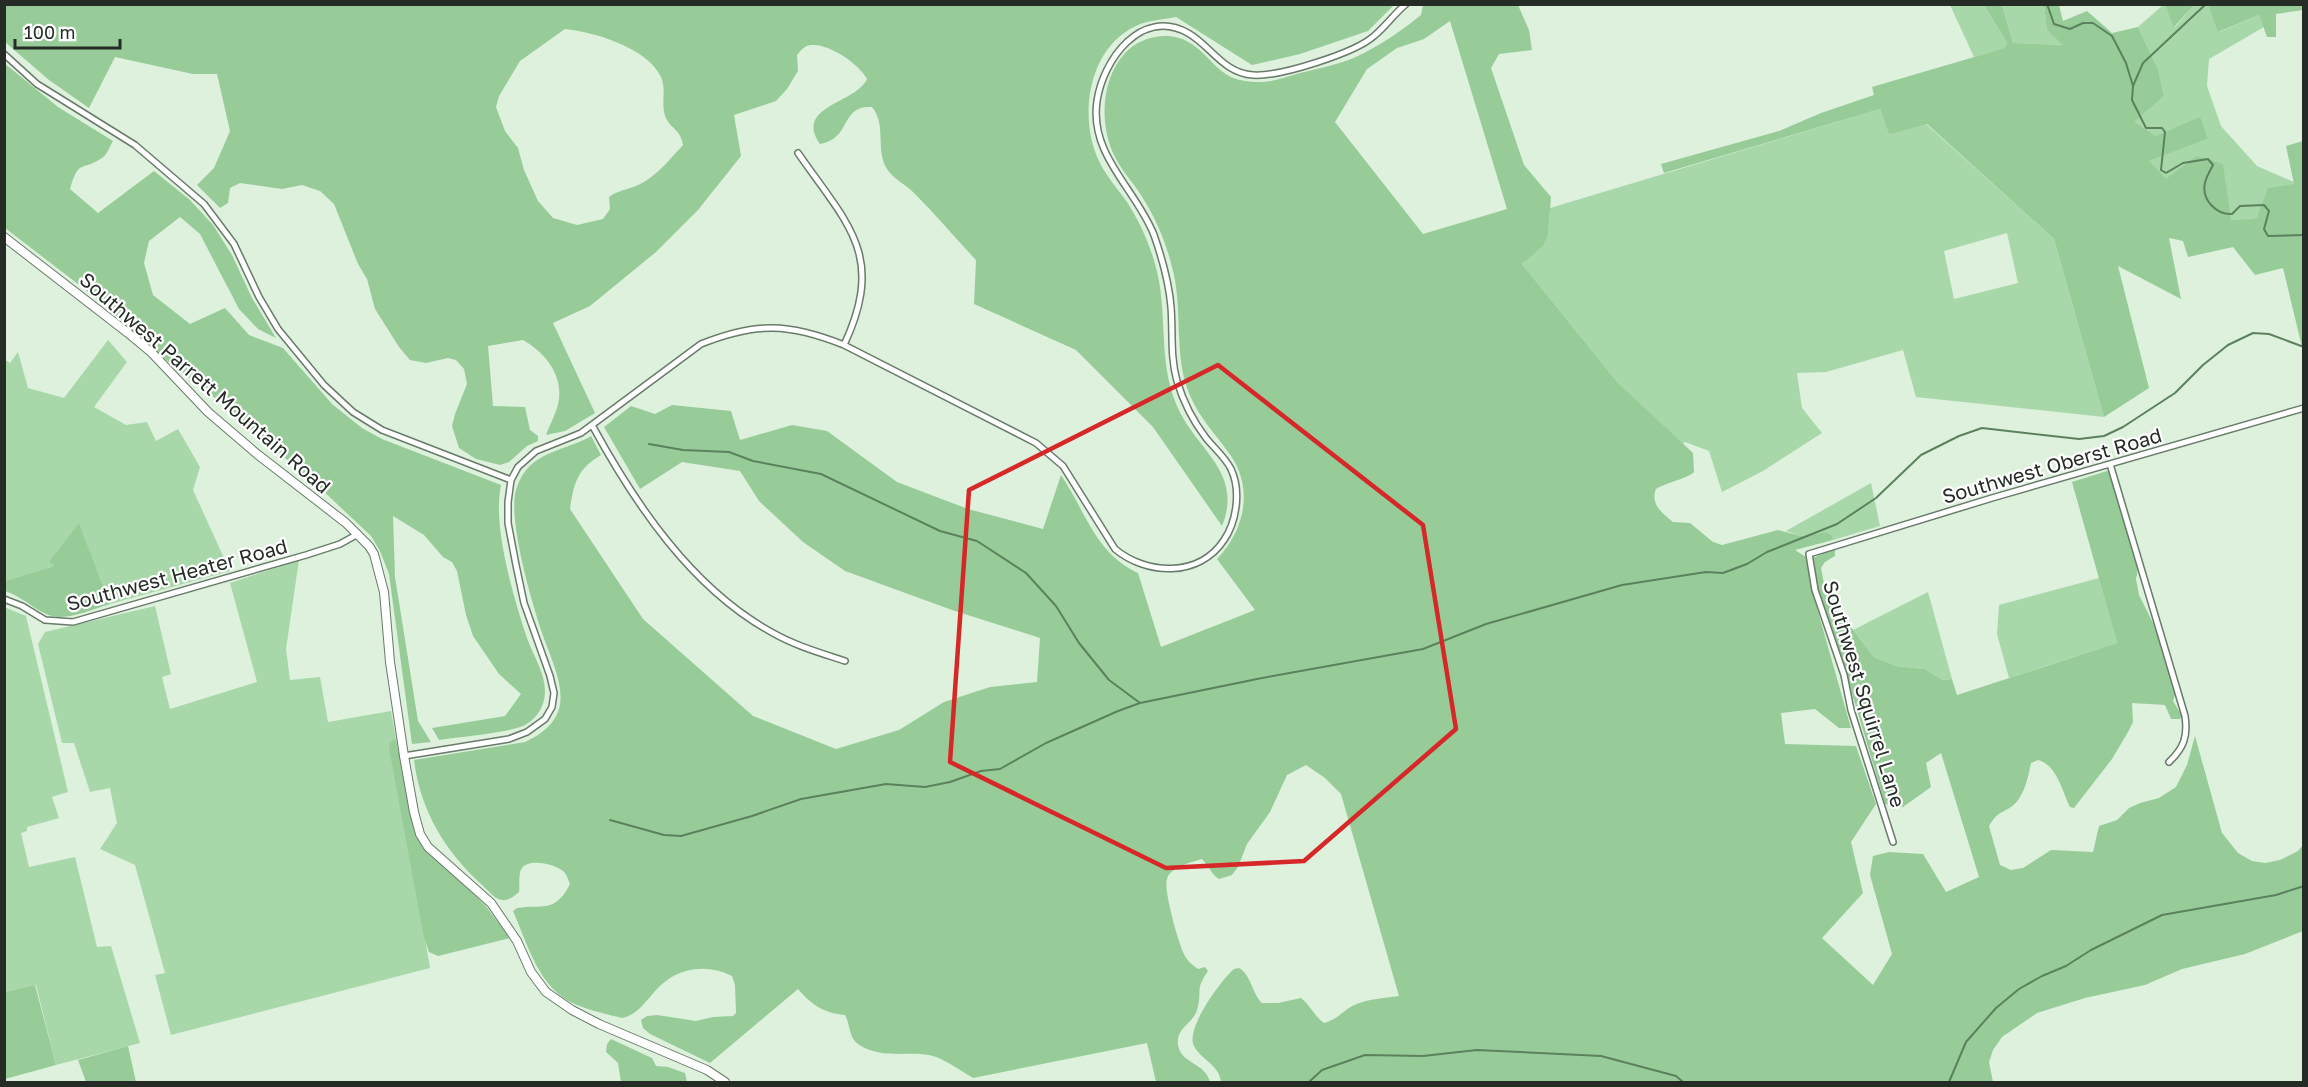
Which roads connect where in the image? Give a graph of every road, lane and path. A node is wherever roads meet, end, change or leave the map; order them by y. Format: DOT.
graph roads {
  1 [pos="1406,4"];
  2 [pos="4,54"];
  3 [pos="798,153"];
  4 [pos="4,237"];
  5 [pos="844,345"];
  6 [pos="2304,408"];
  7 [pos="592,425"];
  8 [pos="2110,464"];
  9 [pos="511,480"];
  10 [pos="358,534"];
  11 [pos="1809,554"];
  12 [pos="4,598"];
  13 [pos="845,661"];
  14 [pos="404,756"];
  15 [pos="2169,762"];
  16 [pos="1893,843"];
  17 [pos="726,1083"];
  1 -- 5 [label="street"];
  2 -- 9 [label="street"];
  3 -- 5 [label="street"];
  4 -- 10 [label="street, Southwest Parrett Mountain Road"];
  5 -- 7 [label="street"];
  6 -- 8 [label="street, Southwest Oberst Road"];
  7 -- 9 [label="street"];
  7 -- 13 [label="street"];
  8 -- 11 [label="street, Southwest Oberst Road"];
  8 -- 15 [label="street"];
  9 -- 14 [label="street"];
  10 -- 12 [label="street, Southwest Heater Road"];
  10 -- 14 [label="street, Southwest Parrett Mountain Road"];
  11 -- 16 [label="street, Southwest Squirrel Lane"];
  14 -- 17 [label="street, Southwest Parrett Mountain Road"];
}
